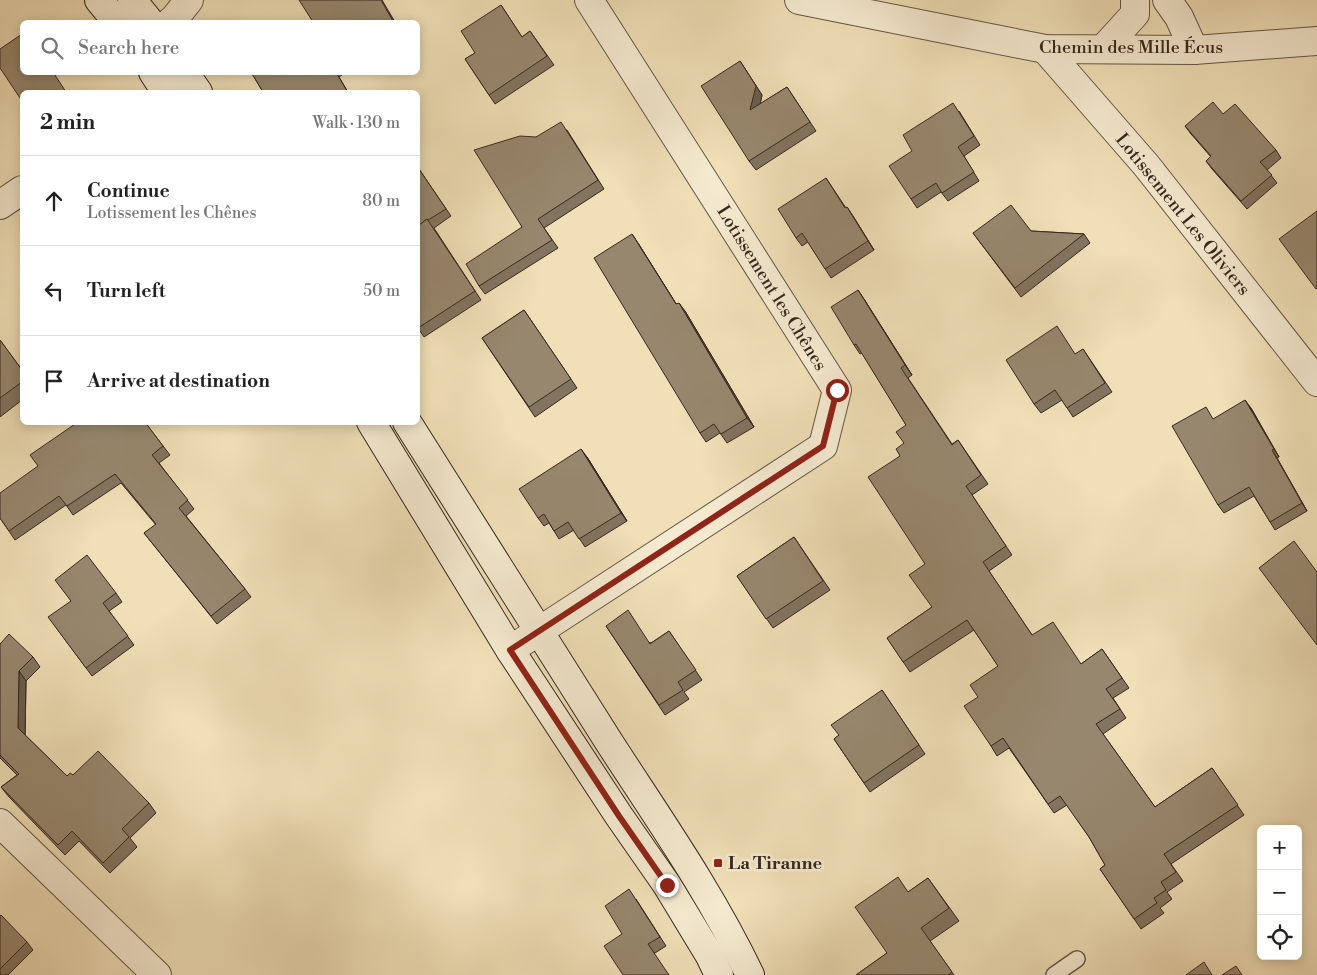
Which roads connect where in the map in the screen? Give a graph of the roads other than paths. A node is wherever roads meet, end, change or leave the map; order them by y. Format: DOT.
graph roads {
  1 [pos="100,0"];
  2 [pos="132,0"];
  3 [pos="189,0"];
  4 [pos="590,0"];
  5 [pos="799,0"];
  6 [pos="1135,0"];
  7 [pos="1167,0"];
  8 [pos="115,20"];
  9 [pos="148,20"];
  10 [pos="173,20"];
  11 [pos="1317,41"];
  12 [pos="1044,50"];
  13 [pos="1103,50"];
  14 [pos="1194,50"];
  15 [pos="155,75"];
  16 [pos="186,75"];
  17 [pos="165,90"];
  18 [pos="197,90"];
  19 [pos="20,191"];
  20 [pos="0,205"];
  21 [pos="1317,382"];
  22 [pos="373,425"];
  23 [pos="408,425"];
  24 [pos="538,632"];
  25 [pos="510,650"];
  26 [pos="0,823"];
  27 [pos="1078,959"];
  28 [pos="157,975"];
  29 [pos="719,975"];
  30 [pos="750,975"];
  31 [pos="1054,975"];
  1 -- 8 [label="street"];
  2 -- 9 [label="street"];
  3 -- 10 [label="street"];
  4 -- 24 [label="street, Lotissement les Chênes"];
  5 -- 12 [label="street, Chemin des Mille Écus"];
  6 -- 13 [label="street"];
  7 -- 14 [label="street"];
  11 -- 14 [label="street, Chemin des Mille Écus"];
  12 -- 13 [label="street, Chemin des Mille Écus"];
  12 -- 21 [label="street, Lotissement Les Oliviers"];
  13 -- 14 [label="street, Chemin des Mille Écus"];
  15 -- 17 [label="street"];
  16 -- 18 [label="street"];
  19 -- 20 [label="street"];
  22 -- 25 [label="street"];
  23 -- 24 [label="street"];
  24 -- 25 [label="street, Lotissement les Chênes"];
  24 -- 30 [label="street"];
  25 -- 29 [label="street"];
  26 -- 28 [label="street"];
  27 -- 31 [label="lane"];
}
